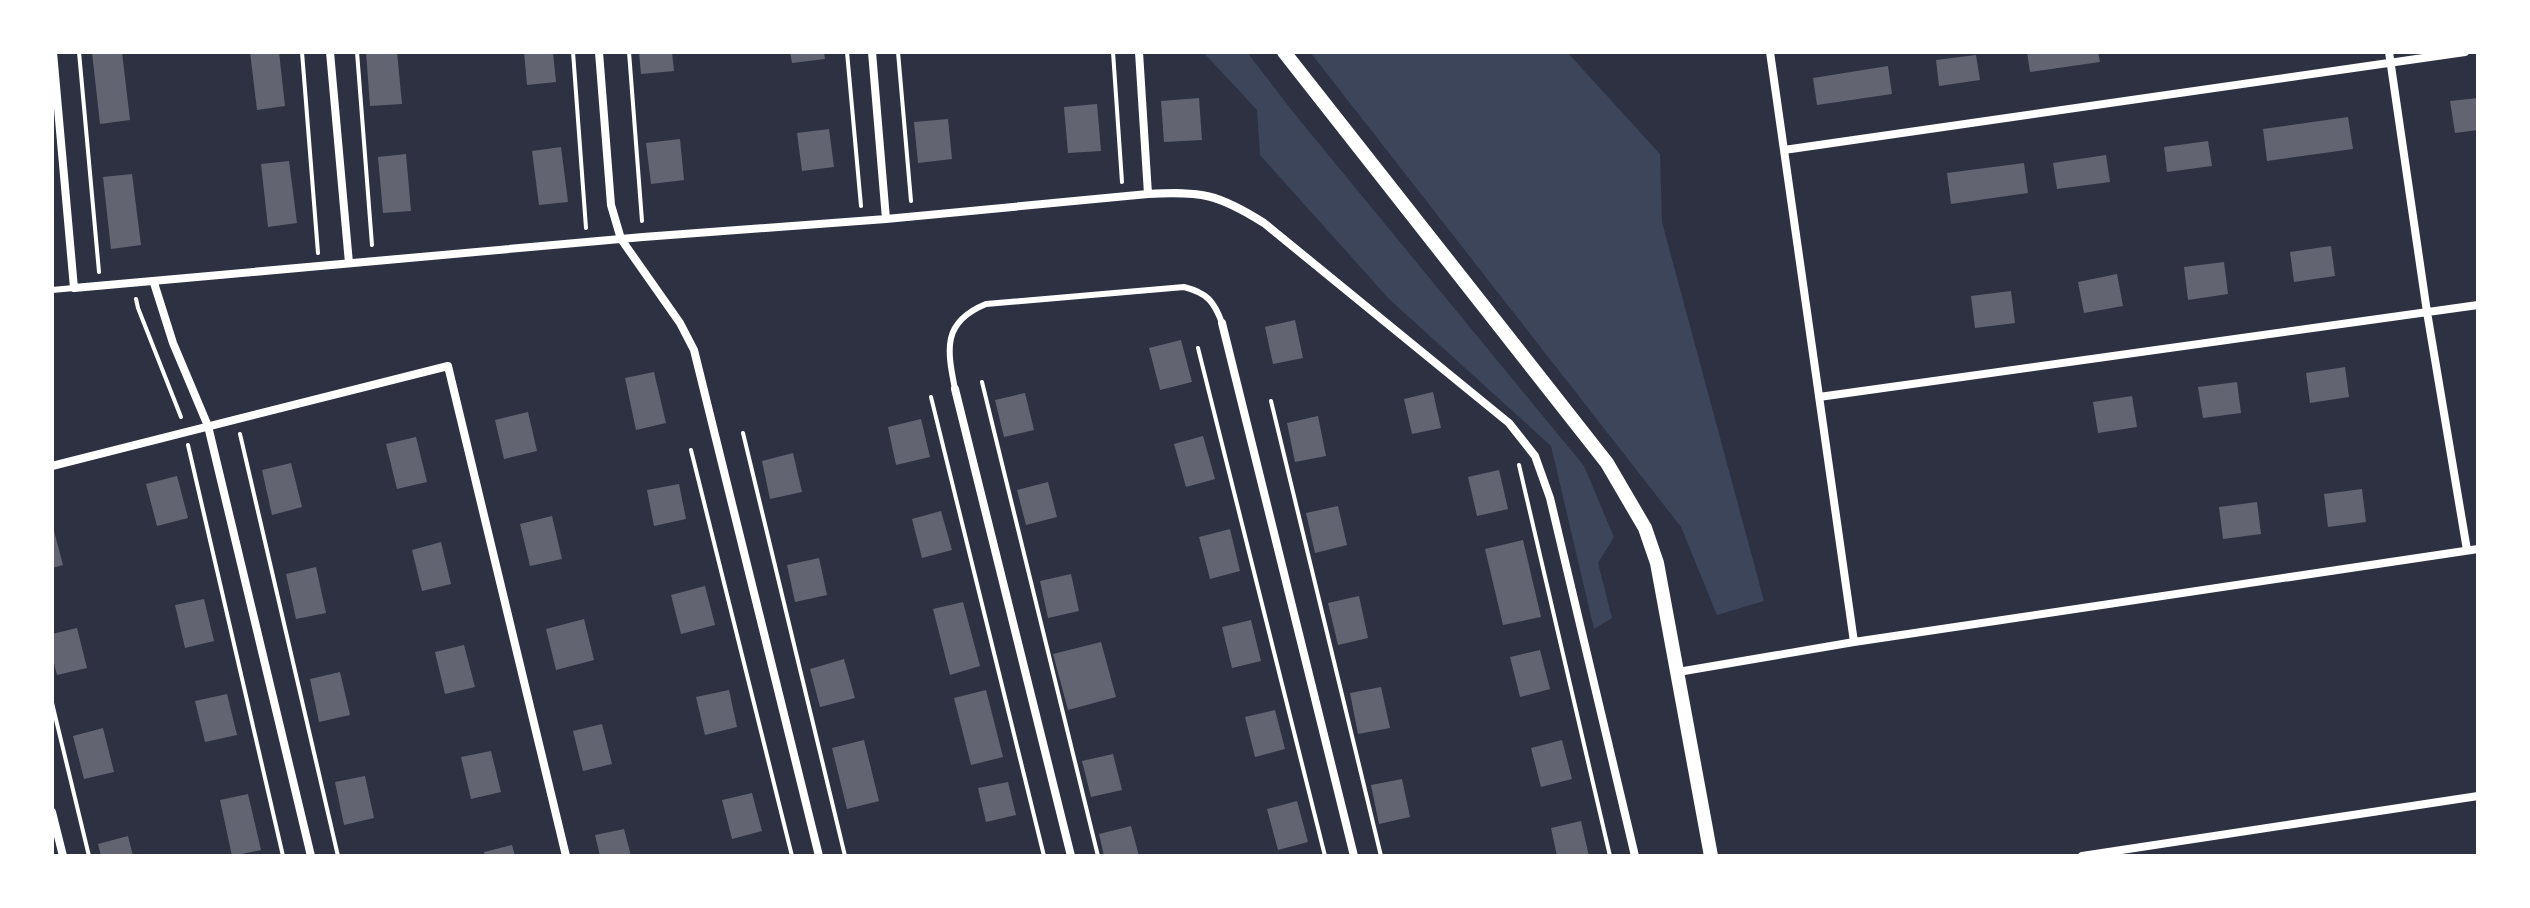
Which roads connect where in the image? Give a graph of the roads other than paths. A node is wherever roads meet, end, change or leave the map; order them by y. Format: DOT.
graph roads {
  1 [pos="53,52"];
  2 [pos="330,52"];
  3 [pos="599,52"];
  4 [pos="872,52"];
  5 [pos="1139,52"];
  6 [pos="1284,52"];
  7 [pos="1770,52"];
  8 [pos="2389,52"];
  9 [pos="2465,52"];
  10 [pos="2391,63"];
  11 [pos="1784,150"];
  12 [pos="1148,194"];
  13 [pos="886,219"];
  14 [pos="621,239"];
  15 [pos="349,263"];
  16 [pos="154,283"];
  17 [pos="74,288"];
  18 [pos="52,290"];
  19 [pos="2478,305"];
  20 [pos="2427,312"];
  21 [pos="1222,323"];
  22 [pos="955,389"];
  23 [pos="1819,397"];
  24 [pos="208,426"];
  25 [pos="52,466"];
  26 [pos="2478,549"];
  27 [pos="2467,550"];
  28 [pos="1854,642"];
  29 [pos="1678,672"];
  30 [pos="2478,796"];
  31 [pos="52,812"];
  32 [pos="63,856"];
  33 [pos="311,856"];
  34 [pos="566,856"];
  35 [pos="819,856"];
  36 [pos="1071,856"];
  37 [pos="1354,856"];
  38 [pos="1635,856"];
  39 [pos="1711,856"];
  40 [pos="2082,856"];
  1 -- 17 [label="street"];
  2 -- 15 [label="street"];
  3 -- 14 [label="street"];
  4 -- 13 [label="street"];
  5 -- 12 [label="street"];
  6 -- 29 [label="street"];
  7 -- 11 [label="street"];
  8 -- 10 [label="street"];
  9 -- 10 [label="street"];
  10 -- 11 [label="street"];
  10 -- 20 [label="street"];
  11 -- 23 [label="street"];
  12 -- 13 [label="street"];
  12 -- 38 [label="street"];
  13 -- 14 [label="street"];
  14 -- 15 [label="street"];
  14 -- 35 [label="street"];
  15 -- 16 [label="street"];
  16 -- 17 [label="street"];
  16 -- 24 [label="street"];
  17 -- 18 [label="lane"];
  19 -- 20 [label="street"];
  20 -- 23 [label="street"];
  20 -- 27 [label="street"];
  21 -- 22 [label="lane"];
  21 -- 37 [label="street"];
  22 -- 36 [label="street"];
  23 -- 28 [label="street"];
  24 -- 25 [label="street"];
  24 -- 33 [label="street"];
  24 -- 34 [label="street"];
  26 -- 27 [label="street"];
  27 -- 28 [label="street"];
  28 -- 29 [label="street"];
  29 -- 39 [label="street"];
  30 -- 40 [label="street"];
  31 -- 32 [label="street"];
}
